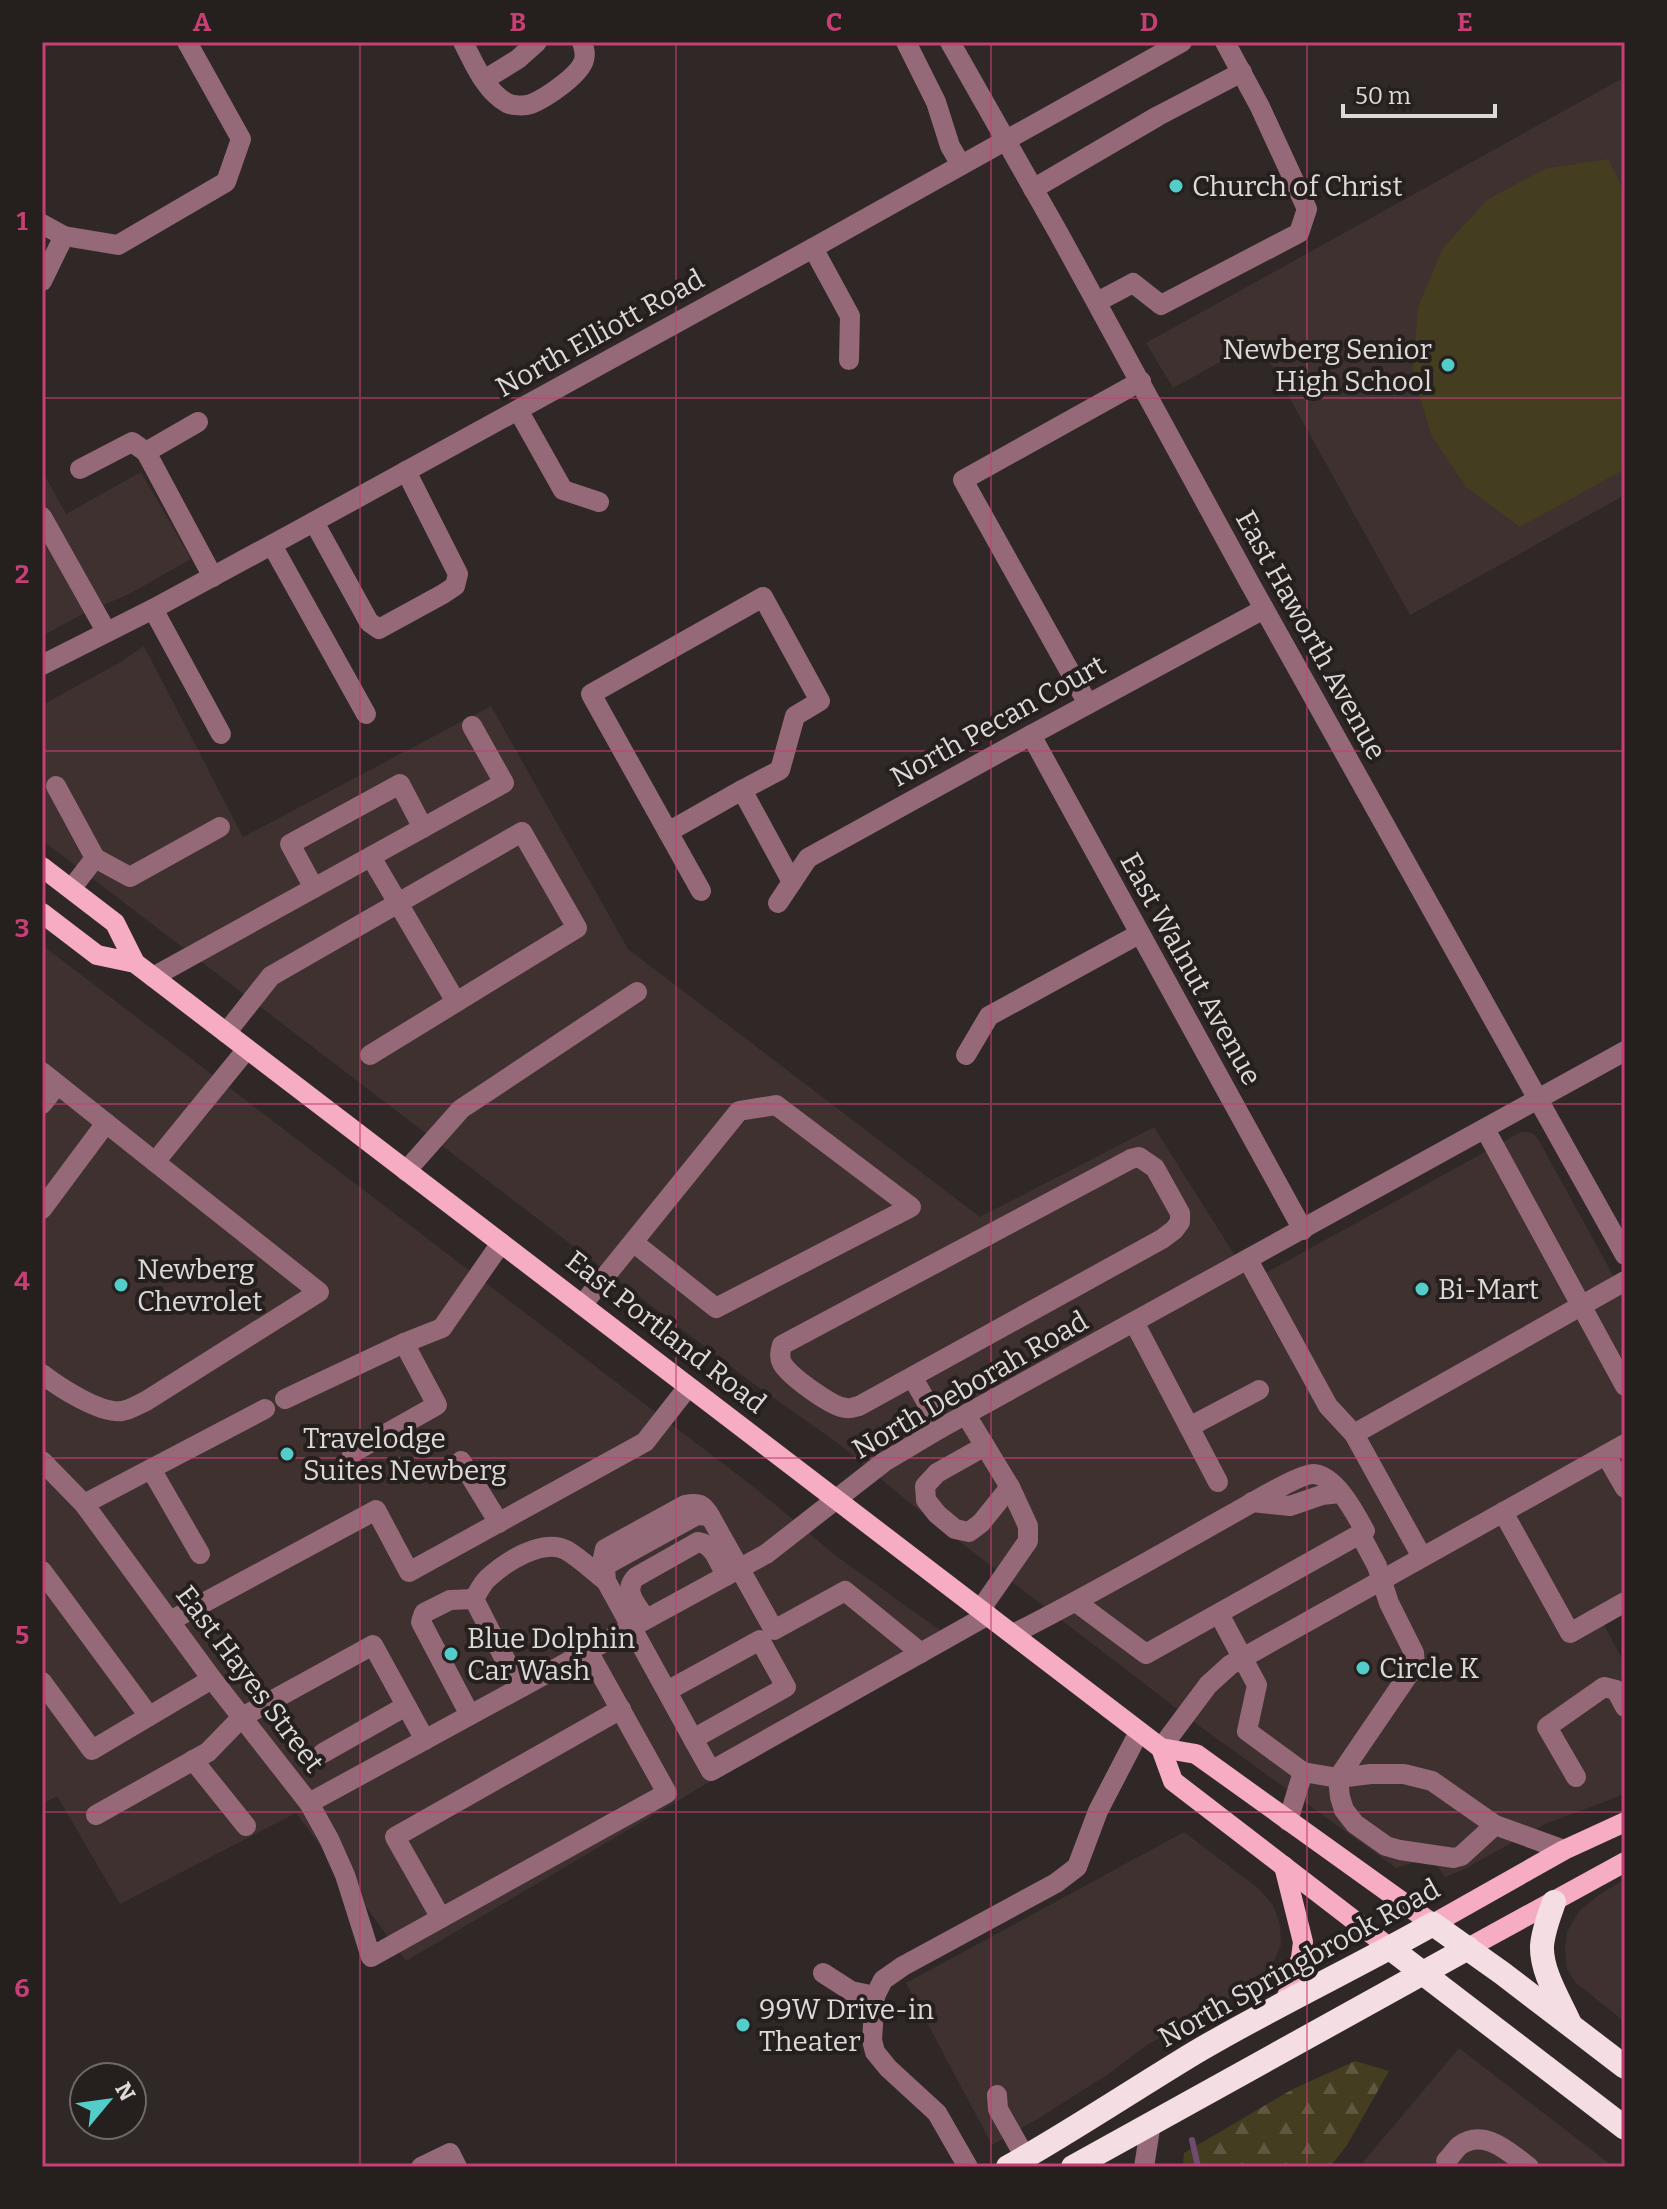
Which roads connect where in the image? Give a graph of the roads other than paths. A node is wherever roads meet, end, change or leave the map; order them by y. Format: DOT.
graph roads {
  1 [pos="187,42"];
  2 [pos="463,42"];
  3 [pos="537,42"];
  4 [pos="582,42"];
  5 [pos="906,42"];
  6 [pos="950,42"];
  7 [pos="1182,42"];
  8 [pos="1225,42"];
  9 [pos="1242,72"];
  10 [pos="484,80"];
  11 [pos="1006,140"];
  12 [pos="961,165"];
  13 [pos="1033,189"];
  14 [pos="42,224"];
  15 [pos="64,236"];
  16 [pos="813,248"];
  17 [pos="42,281"];
  18 [pos="1097,302"];
  19 [pos="849,360"];
  20 [pos="1141,381"];
  21 [pos="518,410"];
  22 [pos="198,422"];
  23 [pos="146,452"];
  24 [pos="80,469"];
  25 [pos="406,471"];
  26 [pos="599,502"];
  27 [pos="314,522"];
  28 [pos="44,527"];
  29 [pos="272,545"];
  30 [pos="213,577"];
  31 [pos="153,609"];
  32 [pos="1264,609"];
  33 [pos="106,631"];
  34 [pos="42,665"];
  35 [pos="1088,704"];
  36 [pos="366,714"];
  37 [pos="472,726"];
  38 [pos="221,734"];
  39 [pos="1031,735"];
  40 [pos="56,786"];
  41 [pos="742,790"];
  42 [pos="220,827"];
  43 [pos="423,828"];
  44 [pos="668,832"];
  45 [pos="371,857"];
  46 [pos="95,858"];
  47 [pos="42,867"];
  48 [pos="792,882"];
  49 [pos="314,888"];
  50 [pos="71,889"];
  51 [pos="701,891"];
  52 [pos="398,903"];
  53 [pos="778,903"];
  54 [pos="42,913"];
  55 [pos="1139,934"];
  56 [pos="135,963"];
  57 [pos="153,977"];
  58 [pos="637,992"];
  59 [pos="456,1002"];
  60 [pos="226,1033"];
  61 [pos="247,1049"];
  62 [pos="1625,1051"];
  63 [pos="370,1055"];
  64 [pos="966,1055"];
  65 [pos="50,1078"];
  66 [pos="1538,1099"];
  67 [pos="42,1104"];
  68 [pos="106,1123"];
  69 [pos="1485,1129"];
  70 [pos="155,1162"];
  71 [pos="406,1171"];
  72 [pos="42,1209"];
  73 [pos="1303,1230"];
  74 [pos="633,1242"];
  75 [pos="501,1243"];
  76 [pos="1625,1255"];
  77 [pos="1248,1260"];
  78 [pos="1625,1281"];
  79 [pos="582,1305"];
  80 [pos="1580,1306"];
  81 [pos="1134,1322"];
  82 [pos="404,1343"];
  83 [pos="42,1374"];
  84 [pos="913,1378"];
  85 [pos="1625,1386"];
  86 [pos="688,1387"];
  87 [pos="1259,1390"];
  88 [pos="285,1399"];
  89 [pos="265,1409"];
  90 [pos="966,1415"];
  91 [pos="1189,1427"];
  92 [pos="941,1428"];
  93 [pos="1354,1434"];
  94 [pos="1625,1444"];
  95 [pos="985,1446"];
  96 [pos="352,1453"];
  97 [pos="1606,1455"];
  98 [pos="42,1461"];
  99 [pos="461,1461"];
  100 [pos="151,1469"];
  101 [pos="1218,1482"];
  102 [pos="1010,1487"];
  103 [pos="1625,1488"];
  104 [pos="836,1500"];
  105 [pos="84,1504"];
  106 [pos="1503,1512"];
  107 [pos="710,1516"];
  108 [pos="499,1523"];
  109 [pos="1360,1534"];
  110 [pos="564,1549"];
  111 [pos="605,1549"];
  112 [pos="200,1554"];
  113 [pos="1422,1557"];
  114 [pos="42,1571"];
  115 [pos="733,1572"];
  116 [pos="1382,1580"];
  117 [pos="606,1581"];
  118 [pos="474,1599"];
  119 [pos="1076,1602"];
  120 [pos="1625,1602"];
  121 [pos="984,1612"];
  122 [pos="1219,1614"];
  123 [pos="170,1621"];
  124 [pos="639,1623"];
  125 [pos="1013,1634"];
  126 [pos="767,1635"];
  127 [pos="588,1651"];
  128 [pos="921,1653"];
  129 [pos="1243,1658"];
  130 [pos="212,1679"];
  131 [pos="42,1682"];
  132 [pos="522,1687"];
  133 [pos="667,1691"];
  134 [pos="406,1706"];
  135 [pos="1625,1707"];
  136 [pos="621,1709"];
  137 [pos="476,1712"];
  138 [pos="149,1716"];
  139 [pos="242,1717"];
  140 [pos="1139,1732"];
  141 [pos="693,1739"];
  142 [pos="425,1740"];
  143 [pos="1161,1748"];
  144 [pos="323,1753"];
  145 [pos="193,1760"];
  146 [pos="1303,1772"];
  147 [pos="1576,1777"];
  148 [pos="1338,1778"];
  149 [pos="309,1803"];
  150 [pos="96,1815"];
  151 [pos="1288,1821"];
  152 [pos="1625,1822"];
  153 [pos="1495,1825"];
  154 [pos="246,1826"];
  155 [pos="1564,1850"];
  156 [pos="1625,1862"];
  157 [pos="1284,1866"];
  158 [pos="1554,1902"];
  159 [pos="441,1918"];
  160 [pos="1433,1924"];
  161 [pos="1390,1948"];
  162 [pos="1468,1948"];
  163 [pos="823,1973"];
  164 [pos="1423,1973"];
  165 [pos="875,1996"];
  166 [pos="1285,2002"];
  167 [pos="1571,2026"];
  168 [pos="1625,2067"];
  169 [pos="997,2095"];
  170 [pos="1151,2123"];
  171 [pos="1625,2128"];
  172 [pos="1446,2161"];
  173 [pos="1021,2164"];
  174 [pos="1085,2165"];
  175 [pos="421,2167"];
  176 [pos="457,2167"];
  177 [pos="968,2167"];
  178 [pos="1144,2167"];
  179 [pos="1529,2167"];
  1 -- 15 [label="street"];
  2 -- 10 [label="street"];
  3 -- 10 [label="street"];
  4 -- 10 [label="street"];
  5 -- 12 [label="street"];
  6 -- 11 [label="street, East Haworth Avenue"];
  7 -- 11 [label="street, North Elliott Road"];
  8 -- 9 [label="street"];
  9 -- 13 [label="street"];
  9 -- 18 [label="street"];
  11 -- 12 [label="street, North Elliott Road"];
  11 -- 13 [label="street, East Haworth Avenue"];
  12 -- 16 [label="street, North Elliott Road"];
  13 -- 18 [label="street, East Haworth Avenue"];
  14 -- 15 [label="street"];
  15 -- 17 [label="street"];
  16 -- 19 [label="street"];
  16 -- 21 [label="street, North Elliott Road"];
  18 -- 20 [label="street, East Haworth Avenue"];
  20 -- 32 [label="street, East Haworth Avenue"];
  20 -- 35 [label="street"];
  21 -- 25 [label="street, North Elliott Road"];
  21 -- 26 [label="street"];
  22 -- 23 [label="street"];
  23 -- 24 [label="street"];
  23 -- 30 [label="street"];
  25 -- 27 [label="street, North Elliott Road"];
  25 -- 27 [label="street"];
  27 -- 29 [label="street, North Elliott Road"];
  28 -- 33 [label="street"];
  29 -- 30 [label="street, North Elliott Road"];
  29 -- 36 [label="street"];
  30 -- 31 [label="street, North Elliott Road"];
  31 -- 33 [label="street, North Elliott Road"];
  31 -- 38 [label="street"];
  32 -- 35 [label="street, North Pecan Court"];
  32 -- 66 [label="street, East Haworth Avenue"];
  33 -- 34 [label="street, North Elliott Road"];
  35 -- 39 [label="street, North Pecan Court"];
  37 -- 43 [label="street"];
  39 -- 48 [label="street, North Pecan Court"];
  39 -- 55 [label="street, East Walnut Avenue"];
  40 -- 46 [label="street"];
  41 -- 44 [label="street"];
  41 -- 44 [label="street"];
  41 -- 48 [label="street"];
  42 -- 46 [label="street"];
  43 -- 45 [label="street"];
  43 -- 49 [label="street"];
  44 -- 51 [label="street"];
  45 -- 49 [label="street"];
  45 -- 52 [label="street"];
  46 -- 50 [label="street"];
  47 -- 50 [label="main road, East Portland Road"];
  48 -- 53 [label="street, North Pecan Court"];
  49 -- 57 [label="street"];
  50 -- 56 [label="main road, East Portland Road"];
  52 -- 59 [label="street"];
  52 -- 59 [label="street"];
  52 -- 60 [label="street"];
  54 -- 56 [label="main road, East Portland Road"];
  55 -- 64 [label="street"];
  55 -- 73 [label="street, East Walnut Avenue"];
  56 -- 57 [label="main road, East Portland Road"];
  57 -- 60 [label="main road, East Portland Road"];
  58 -- 71 [label="street"];
  59 -- 63 [label="street"];
  60 -- 61 [label="main road, East Portland Road"];
  61 -- 70 [label="street"];
  61 -- 71 [label="main road, East Portland Road"];
  62 -- 66 [label="street, North Deborah Road"];
  65 -- 67 [label="street"];
  65 -- 68 [label="street"];
  66 -- 69 [label="street, North Deborah Road"];
  66 -- 76 [label="street, East Haworth Avenue"];
  68 -- 70 [label="street"];
  68 -- 72 [label="street"];
  69 -- 73 [label="street, North Deborah Road"];
  69 -- 80 [label="street"];
  70 -- 83 [label="street"];
  71 -- 75 [label="main road, East Portland Road"];
  73 -- 77 [label="street, North Deborah Road"];
  74 -- 74 [label="street"];
  74 -- 79 [label="street"];
  75 -- 79 [label="main road, East Portland Road"];
  75 -- 82 [label="street"];
  77 -- 81 [label="street, North Deborah Road"];
  77 -- 93 [label="street"];
  78 -- 80 [label="street"];
  79 -- 86 [label="main road, East Portland Road"];
  80 -- 85 [label="street"];
  80 -- 93 [label="street"];
  81 -- 90 [label="street, North Deborah Road"];
  81 -- 91 [label="street"];
  82 -- 88 [label="street"];
  82 -- 96 [label="street"];
  84 -- 84 [label="street"];
  84 -- 92 [label="street"];
  86 -- 104 [label="main road, East Portland Road"];
  86 -- 108 [label="street"];
  87 -- 91 [label="street"];
  89 -- 100 [label="street"];
  90 -- 92 [label="street, North Deborah Road"];
  90 -- 95 [label="street"];
  91 -- 101 [label="street"];
  92 -- 104 [label="street, North Deborah Road"];
  93 -- 113 [label="street"];
  94 -- 97 [label="street"];
  95 -- 102 [label="street"];
  95 -- 102 [label="street"];
  97 -- 103 [label="street"];
  97 -- 106 [label="street"];
  98 -- 105 [label="street, East Hayes Street"];
  99 -- 108 [label="street"];
  100 -- 105 [label="street"];
  100 -- 112 [label="street"];
  102 -- 121 [label="street"];
  104 -- 115 [label="street, North Deborah Road"];
  104 -- 121 [label="main road, East Portland Road"];
  105 -- 123 [label="street, East Hayes Street"];
  106 -- 113 [label="street"];
  106 -- 120 [label="street"];
  107 -- 111 [label="street"];
  107 -- 115 [label="street"];
  107 -- 117 [label="street"];
  108 -- 123 [label="street"];
  109 -- 116 [label="street"];
  109 -- 119 [label="street"];
  109 -- 122 [label="street"];
  110 -- 111 [label="street"];
  110 -- 117 [label="street"];
  110 -- 118 [label="street"];
  111 -- 117 [label="street"];
  113 -- 116 [label="street"];
  114 -- 138 [label="street"];
  115 -- 124 [label="street, North Deborah Road"];
  115 -- 124 [label="street"];
  115 -- 126 [label="street"];
  116 -- 129 [label="street"];
  116 -- 148 [label="street"];
  117 -- 124 [label="street"];
  118 -- 132 [label="street"];
  118 -- 137 [label="street"];
  119 -- 122 [label="street"];
  119 -- 125 [label="street"];
  121 -- 125 [label="main road, East Portland Road"];
  121 -- 128 [label="street"];
  122 -- 129 [label="street"];
  123 -- 130 [label="street, East Hayes Street"];
  124 -- 127 [label="street, North Deborah Road"];
  124 -- 133 [label="street"];
  125 -- 140 [label="main road, East Portland Road"];
  126 -- 128 [label="street"];
  126 -- 133 [label="street"];
  126 -- 141 [label="street"];
  127 -- 132 [label="street, North Deborah Road"];
  127 -- 136 [label="street"];
  128 -- 141 [label="street"];
  129 -- 143 [label="street"];
  129 -- 146 [label="street"];
  130 -- 138 [label="street"];
  130 -- 139 [label="street, East Hayes Street"];
  131 -- 138 [label="street"];
  132 -- 137 [label="street, North Deborah Road"];
  133 -- 141 [label="street"];
  134 -- 139 [label="street"];
  134 -- 142 [label="street"];
  134 -- 144 [label="street"];
  135 -- 147 [label="street"];
  136 -- 159 [label="street"];
  136 -- 159 [label="street"];
  137 -- 142 [label="street, North Deborah Road"];
  139 -- 145 [label="street"];
  139 -- 149 [label="street, East Hayes Street"];
  140 -- 143 [label="main road, East Portland Road"];
  140 -- 165 [label="street"];
  142 -- 149 [label="street, North Deborah Road"];
  143 -- 151 [label="main road, East Portland Road"];
  143 -- 157 [label="main road"];
  145 -- 150 [label="street"];
  145 -- 154 [label="street"];
  146 -- 148 [label="street"];
  146 -- 151 [label="street"];
  148 -- 153 [label="street"];
  148 -- 153 [label="street"];
  149 -- 159 [label="street, East Hayes Street"];
  151 -- 160 [label="main road, East Portland Road"];
  152 -- 155 [label="main road, North Springbrook Road"];
  153 -- 155 [label="street"];
  155 -- 160 [label="main road, North Springbrook Road"];
  156 -- 158 [label="main road"];
  157 -- 161 [label="main road"];
  157 -- 166 [label="main road"];
  158 -- 162 [label="main road"];
  158 -- 167 [label="highway"];
  160 -- 161 [label="highway, North Springbrook Road"];
  160 -- 162 [label="highway, East Portland Road"];
  161 -- 164 [label="highway"];
  161 -- 166 [label="highway, North Springbrook Road"];
  162 -- 164 [label="highway"];
  162 -- 167 [label="highway, East Portland Road"];
  163 -- 165 [label="street"];
  164 -- 170 [label="highway"];
  164 -- 171 [label="highway"];
  165 -- 177 [label="street"];
  166 -- 173 [label="highway, North Springbrook Road"];
  167 -- 168 [label="highway, East Portland Road"];
  169 -- 173 [label="street"];
  170 -- 174 [label="highway"];
  170 -- 178 [label="street"];
  172 -- 179 [label="street"];
  175 -- 176 [label="street"];
}
